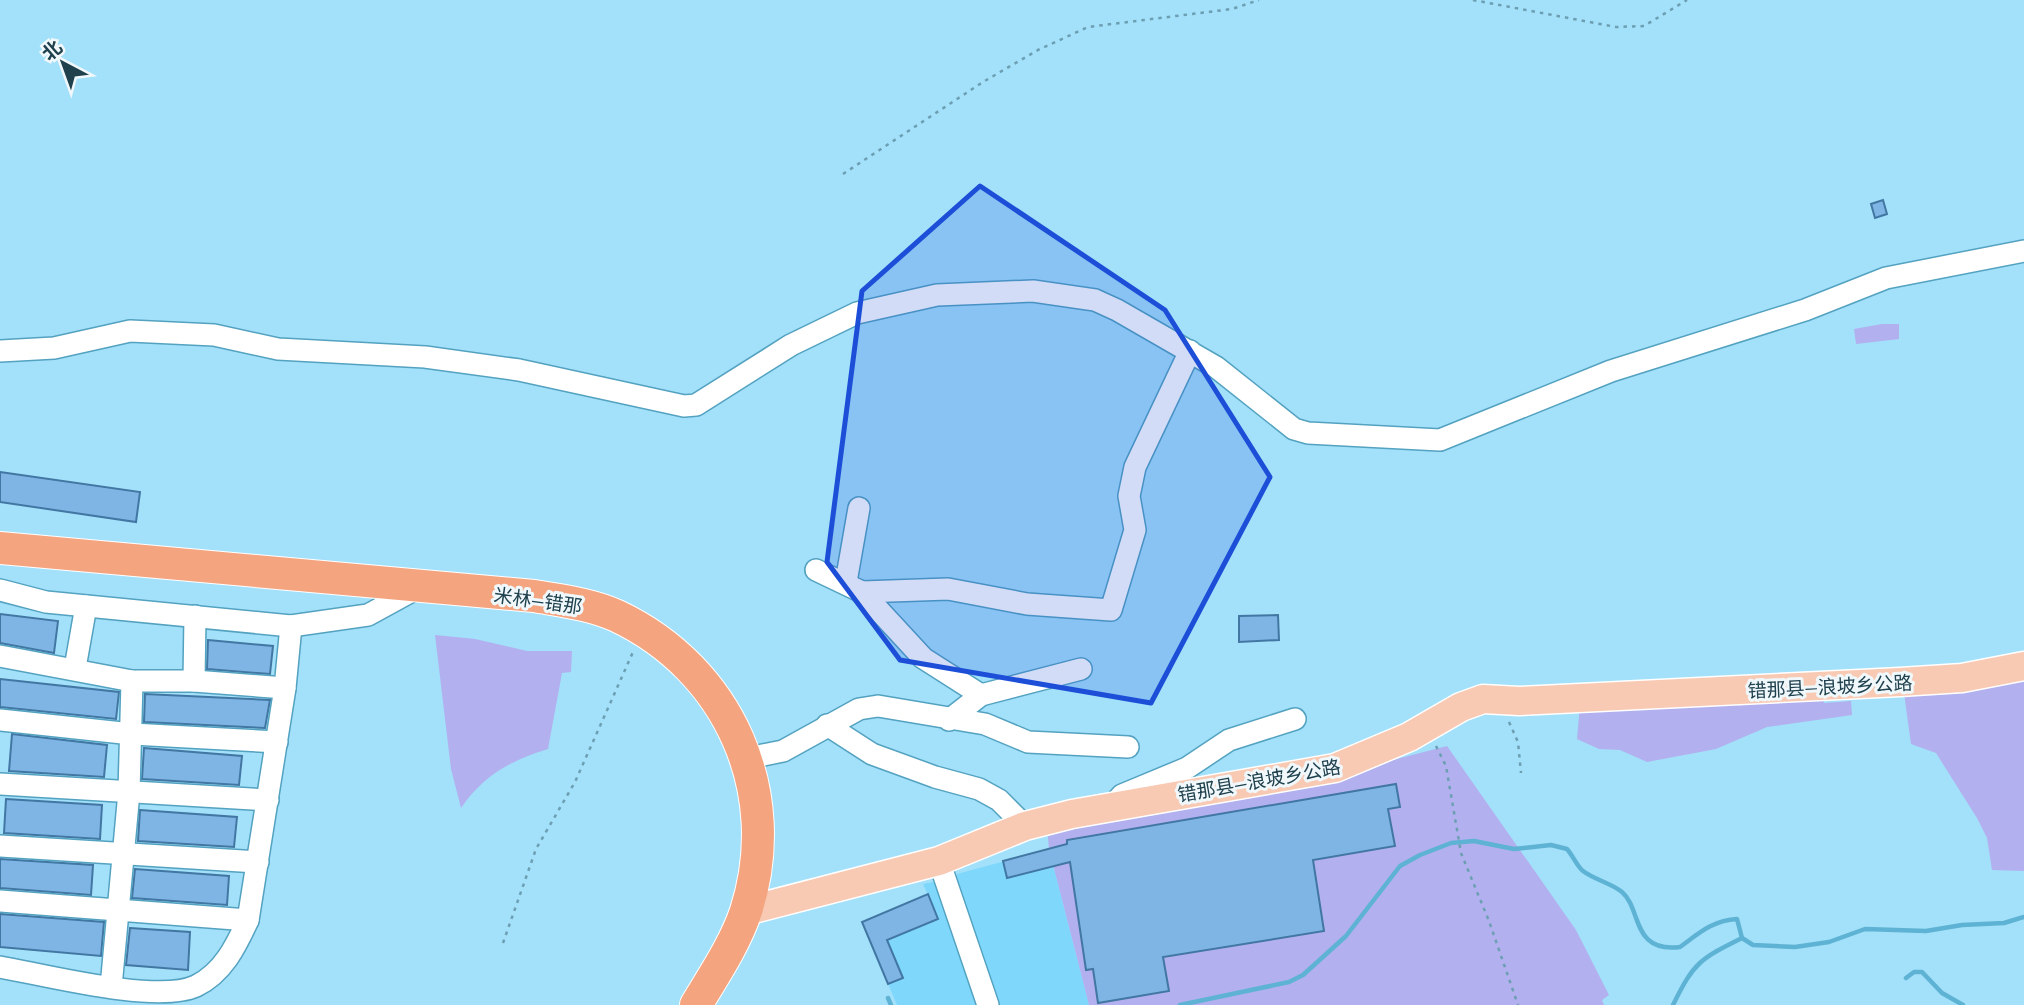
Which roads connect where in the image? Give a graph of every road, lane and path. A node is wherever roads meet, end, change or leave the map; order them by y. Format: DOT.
graph roads {
  1 [pos="1259,0"];
  2 [pos="1473,0"];
  3 [pos="1686,0"];
  4 [pos="843,174"];
  5 [pos="2024,251"];
  6 [pos="0,351"];
  7 [pos="1190,352"];
  8 [pos="859,508"];
  9 [pos="0,548"];
  10 [pos="816,570"];
  11 [pos="421,586"];
  12 [pos="854,587"];
  13 [pos="0,590"];
  14 [pos="86,606"];
  15 [pos="195,616"];
  16 [pos="291,626"];
  17 [pos="642,629"];
  18 [pos="0,656"];
  19 [pos="2024,666"];
  20 [pos="75,668"];
  21 [pos="1081,669"];
  22 [pos="132,681"];
  23 [pos="194,681"];
  24 [pos="285,688"];
  25 [pos="981,695"];
  26 [pos="1498,699"];
  27 [pos="1295,719"];
  28 [pos="0,720"];
  29 [pos="949,720"];
  30 [pos="827,725"];
  31 [pos="1426,727"];
  32 [pos="132,734"];
  33 [pos="277,742"];
  34 [pos="1128,747"];
  35 [pos="748,758"];
  36 [pos="1521,773"];
  37 [pos="0,784"];
  38 [pos="129,792"];
  39 [pos="268,800"];
  40 [pos="1112,807"];
  41 [pos="1025,826"];
  42 [pos="0,846"];
  43 [pos="123,852"];
  44 [pos="939,861"];
  45 [pos="258,862"];
  46 [pos="0,901"];
  47 [pos="117,911"];
  48 [pos="746,911"];
  49 [pos="248,920"];
  50 [pos="503,943"];
  51 [pos="0,967"];
  52 [pos="111,987"];
  53 [pos="696,1005"];
  54 [pos="988,1005"];
  55 [pos="1518,1005"];
  1 -- 4 [label="path"];
  2 -- 3 [label="path"];
  5 -- 7 [label="street"];
  6 -- 7 [label="street"];
  7 -- 12 [label="street"];
  8 -- 12 [label="street"];
  9 -- 11 [label="highway, 米林—错那"];
  10 -- 12 [label="street"];
  11 -- 16 [label="street"];
  11 -- 17 [label="highway, 米林—错那"];
  12 -- 25 [label="street"];
  13 -- 14 [label="street"];
  14 -- 15 [label="street"];
  14 -- 20 [label="street"];
  15 -- 16 [label="street"];
  15 -- 23 [label="street"];
  16 -- 24 [label="street"];
  17 -- 35 [label="highway, 米林—错那"];
  17 -- 50 [label="path"];
  18 -- 20 [label="street"];
  19 -- 26 [label="main road, 错那县—浪坡乡公路"];
  20 -- 22 [label="street"];
  21 -- 25 [label="street"];
  22 -- 23 [label="street"];
  22 -- 32 [label="street"];
  23 -- 24 [label="street"];
  24 -- 33 [label="street"];
  25 -- 29 [label="street"];
  26 -- 31 [label="main road, 错那县—浪坡乡公路"];
  26 -- 36 [label="path"];
  27 -- 40 [label="street"];
  28 -- 32 [label="street"];
  29 -- 30 [label="street"];
  29 -- 34 [label="street"];
  30 -- 35 [label="street"];
  30 -- 41 [label="street"];
  31 -- 40 [label="main road, 错那县—浪坡乡公路"];
  31 -- 55 [label="path"];
  32 -- 33 [label="street"];
  32 -- 38 [label="street"];
  33 -- 39 [label="street"];
  35 -- 48 [label="highway, 米林—错那"];
  37 -- 38 [label="street"];
  38 -- 39 [label="street"];
  38 -- 43 [label="street"];
  39 -- 45 [label="street"];
  40 -- 41 [label="main road, 错那县—浪坡乡公路"];
  41 -- 44 [label="main road, 错那县—浪坡乡公路"];
  42 -- 43 [label="street"];
  43 -- 45 [label="street"];
  43 -- 47 [label="street"];
  44 -- 48 [label="main road, 错那县—浪坡乡公路"];
  44 -- 54 [label="street"];
  45 -- 49 [label="street"];
  46 -- 47 [label="street"];
  47 -- 49 [label="street"];
  47 -- 52 [label="street"];
  48 -- 53 [label="highway, 米林—错那"];
  49 -- 52 [label="street"];
  51 -- 52 [label="street"];
}
